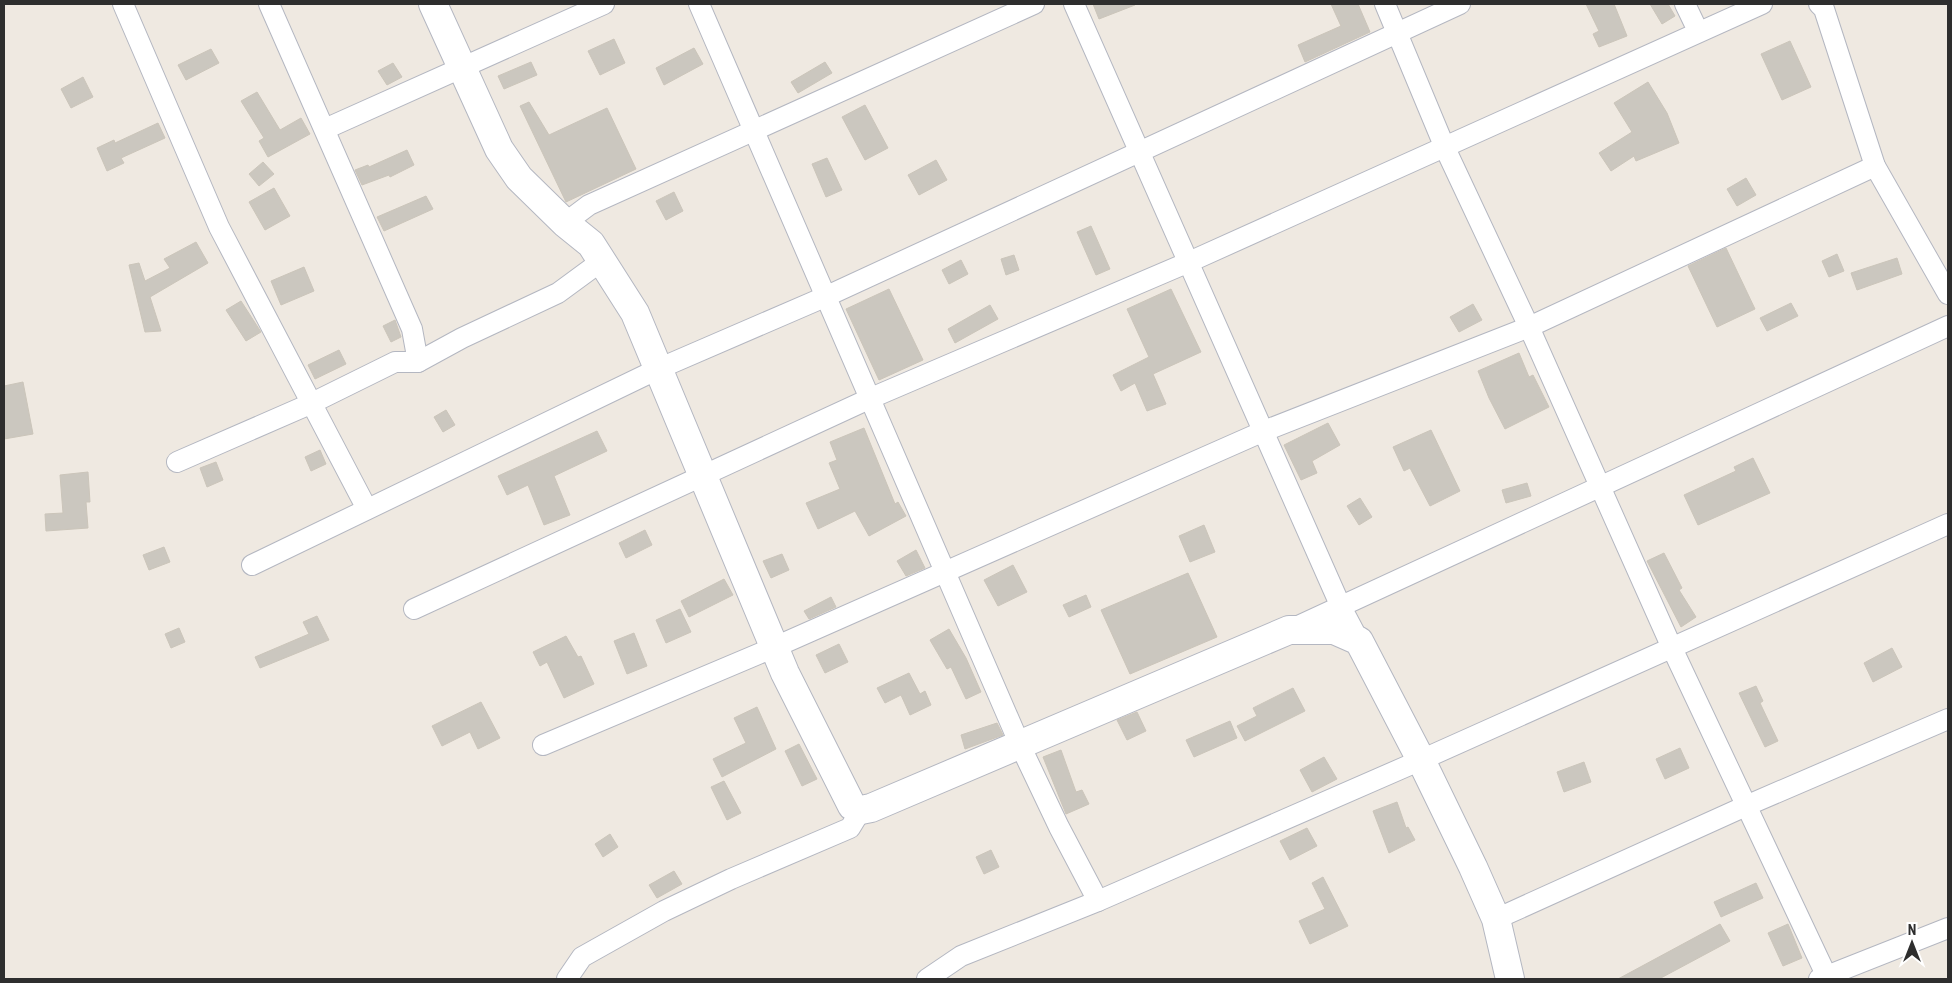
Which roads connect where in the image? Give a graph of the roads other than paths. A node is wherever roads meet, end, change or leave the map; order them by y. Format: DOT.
graph roads {
  1 [pos="123,4"];
  2 [pos="269,4"];
  3 [pos="433,4"];
  4 [pos="604,4"];
  5 [pos="699,4"];
  6 [pos="1034,4"];
  7 [pos="1074,4"];
  8 [pos="1385,4"];
  9 [pos="1460,4"];
  10 [pos="1685,4"];
  11 [pos="1762,4"];
  12 [pos="1819,4"];
  13 [pos="1698,31"];
  14 [pos="1397,32"];
  15 [pos="463,67"];
  16 [pos="325,129"];
  17 [pos="754,130"];
  18 [pos="1446,148"];
  19 [pos="1140,151"];
  20 [pos="1876,166"];
  21 [pos="565,223"];
  22 [pos="603,260"];
  23 [pos="1189,262"];
  24 [pos="1948,294"];
  25 [pos="827,296"];
  26 [pos="1948,326"];
  27 [pos="1529,328"];
  28 [pos="418,362"];
  29 [pos="658,370"];
  30 [pos="871,398"];
  31 [pos="310,404"];
  32 [pos="1264,431"];
  33 [pos="177,462"];
  34 [pos="703,476"];
  35 [pos="1601,488"];
  36 [pos="367,509"];
  37 [pos="1948,524"];
  38 [pos="252,565"];
  39 [pos="945,570"];
  40 [pos="1341,607"];
  41 [pos="414,609"];
  42 [pos="1289,630"];
  43 [pos="1358,640"];
  44 [pos="775,647"];
  45 [pos="1672,648"];
  46 [pos="1948,719"];
  47 [pos="543,745"];
  48 [pos="1020,745"];
  49 [pos="1421,760"];
  50 [pos="1748,805"];
  51 [pos="861,810"];
  52 [pos="1098,901"];
  53 [pos="1496,919"];
  54 [pos="1948,928"];
  55 [pos="1825,978"];
  56 [pos="566,979"];
  57 [pos="926,979"];
  58 [pos="1510,979"];
  1 -- 31 [label="street"];
  2 -- 16 [label="street"];
  3 -- 15 [label="street"];
  4 -- 15 [label="street"];
  5 -- 17 [label="street"];
  6 -- 17 [label="street"];
  7 -- 19 [label="street"];
  8 -- 14 [label="street"];
  9 -- 14 [label="street"];
  10 -- 13 [label="street"];
  11 -- 13 [label="street"];
  12 -- 20 [label="street"];
  13 -- 18 [label="street"];
  14 -- 18 [label="street"];
  14 -- 19 [label="street"];
  15 -- 16 [label="street"];
  15 -- 21 [label="street"];
  16 -- 28 [label="street"];
  17 -- 21 [label="street"];
  17 -- 25 [label="street"];
  18 -- 23 [label="street"];
  18 -- 27 [label="street"];
  19 -- 23 [label="street"];
  19 -- 25 [label="street"];
  20 -- 24 [label="street"];
  20 -- 27 [label="street"];
  21 -- 22 [label="street"];
  22 -- 28 [label="street"];
  22 -- 29 [label="street"];
  23 -- 30 [label="street"];
  23 -- 32 [label="street"];
  25 -- 29 [label="street"];
  25 -- 30 [label="street"];
  26 -- 35 [label="street"];
  27 -- 32 [label="street"];
  27 -- 35 [label="street"];
  28 -- 31 [label="street"];
  29 -- 34 [label="street"];
  29 -- 36 [label="street"];
  30 -- 34 [label="street"];
  30 -- 39 [label="street"];
  31 -- 33 [label="street"];
  31 -- 36 [label="street"];
  32 -- 39 [label="street"];
  32 -- 40 [label="street"];
  34 -- 41 [label="street"];
  34 -- 44 [label="street"];
  35 -- 40 [label="street"];
  35 -- 45 [label="street"];
  36 -- 38 [label="street"];
  37 -- 45 [label="street"];
  39 -- 44 [label="street"];
  39 -- 48 [label="street"];
  40 -- 42 [label="street"];
  40 -- 43 [label="street"];
  42 -- 43 [label="street"];
  42 -- 48 [label="street"];
  43 -- 49 [label="street"];
  44 -- 47 [label="street"];
  44 -- 51 [label="street"];
  45 -- 49 [label="street"];
  45 -- 50 [label="street"];
  46 -- 50 [label="street"];
  48 -- 51 [label="street"];
  48 -- 52 [label="street"];
  49 -- 52 [label="street"];
  49 -- 53 [label="street"];
  50 -- 53 [label="street"];
  50 -- 55 [label="street"];
  51 -- 56 [label="street"];
  52 -- 57 [label="street"];
  53 -- 58 [label="street"];
  54 -- 55 [label="street"];
}
